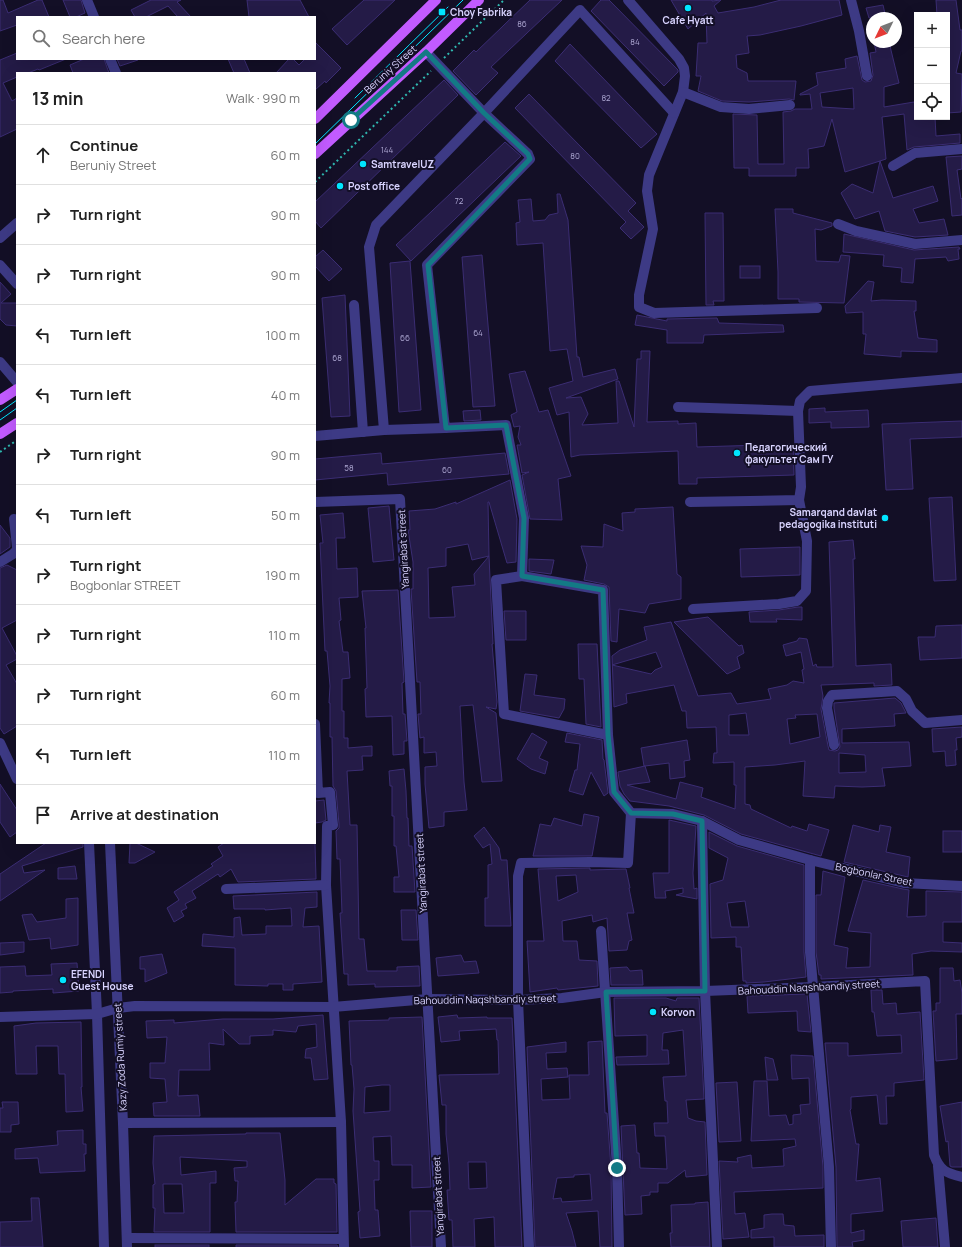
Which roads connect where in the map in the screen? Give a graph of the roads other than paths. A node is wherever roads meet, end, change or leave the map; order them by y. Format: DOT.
graph roads {
  1 [pos="87,0"];
  2 [pos="436,0"];
  3 [pos="479,0"];
  4 [pos="628,0"];
  5 [pos="851,0"];
  6 [pos="94,16"];
  7 [pos="426,52"];
  8 [pos="110,60"];
  9 [pos="116,72"];
  10 [pos="867,76"];
  11 [pos="683,92"];
  12 [pos="790,105"];
  13 [pos="484,113"];
  14 [pos="674,113"];
  15 [pos="316,118"];
  16 [pos="962,149"];
  17 [pos="316,153"];
  18 [pos="893,166"];
  19 [pos="16,224"];
  20 [pos="838,224"];
  21 [pos="0,238"];
  22 [pos="962,240"];
  23 [pos="0,265"];
  24 [pos="16,283"];
  25 [pos="354,305"];
  26 [pos="817,308"];
  27 [pos="0,362"];
  28 [pos="962,378"];
  29 [pos="16,381"];
  30 [pos="16,390"];
  31 [pos="0,400"];
  32 [pos="678,407"];
  33 [pos="798,411"];
  34 [pos="16,424"];
  35 [pos="446,428"];
  36 [pos="384,430"];
  37 [pos="363,432"];
  38 [pos="0,434"];
  39 [pos="316,436"];
  40 [pos="799,500"];
  41 [pos="316,502"];
  42 [pos="690,502"];
  43 [pos="14,519"];
  44 [pos="16,537"];
  45 [pos="16,551"];
  46 [pos="0,562"];
  47 [pos="522,576"];
  48 [pos="693,609"];
  49 [pos="962,720"];
  50 [pos="608,735"];
  51 [pos="0,743"];
  52 [pos="834,745"];
  53 [pos="316,747"];
  54 [pos="16,777"];
  55 [pos="631,813"];
  56 [pos="702,821"];
  57 [pos="88,844"];
  58 [pos="110,844"];
  59 [pos="810,860"];
  60 [pos="326,885"];
  61 [pos="962,886"];
  62 [pos="226,889"];
  63 [pos="601,931"];
  64 [pos="813,987"];
  65 [pos="705,991"];
  66 [pos="606,992"];
  67 [pos="428,999"];
  68 [pos="518,1000"];
  69 [pos="333,1007"];
  70 [pos="118,1008"];
  71 [pos="97,1014"];
  72 [pos="0,1017"];
  73 [pos="341,1122"];
  74 [pos="124,1123"];
  75 [pos="938,1166"];
  76 [pos="962,1177"];
  77 [pos="127,1242"];
  78 [pos="344,1243"];
  79 [pos="104,1247"];
  80 [pos="441,1247"];
  81 [pos="529,1247"];
  82 [pos="619,1247"];
  83 [pos="717,1247"];
  84 [pos="831,1247"];
  85 [pos="945,1247"];
  1 -- 6 [label="street"];
  2 -- 15 [label="main road, Beruniy Street"];
  3 -- 7 [label="main road, Beruniy Street"];
  4 -- 11 [label="street"];
  5 -- 10 [label="street"];
  7 -- 13 [label="street"];
  7 -- 17 [label="main road, Beruniy Street"];
  8 -- 9 [label="street"];
  11 -- 12 [label="street"];
  11 -- 14 [label="street"];
  13 -- 14 [label="street"];
  13 -- 35 [label="street"];
  13 -- 36 [label="street"];
  14 -- 26 [label="street"];
  16 -- 18 [label="street"];
  19 -- 21 [label="street"];
  20 -- 22 [label="street"];
  23 -- 24 [label="street"];
  25 -- 37 [label="street"];
  27 -- 29 [label="street"];
  28 -- 33 [label="street"];
  30 -- 31 [label="main road"];
  32 -- 33 [label="street"];
  33 -- 40 [label="street"];
  34 -- 38 [label="main road"];
  35 -- 36 [label="street"];
  35 -- 47 [label="street"];
  36 -- 37 [label="street"];
  37 -- 39 [label="street"];
  40 -- 42 [label="street"];
  40 -- 48 [label="street"];
  41 -- 67 [label="street, Yangirabat street"];
  43 -- 44 [label="street"];
  45 -- 46 [label="street"];
  47 -- 50 [label="street"];
  47 -- 50 [label="street"];
  49 -- 52 [label="street"];
  50 -- 55 [label="street"];
  51 -- 54 [label="street"];
  53 -- 60 [label="street"];
  55 -- 56 [label="street"];
  55 -- 68 [label="street"];
  56 -- 59 [label="street"];
  56 -- 65 [label="street"];
  57 -- 71 [label="street, Kazy Zoda Rumiy street"];
  58 -- 70 [label="street, Kazy Zoda Rumiy street"];
  59 -- 61 [label="street, Bogbonlar Street"];
  59 -- 64 [label="street"];
  60 -- 62 [label="street"];
  60 -- 69 [label="street"];
  63 -- 66 [label="street"];
  64 -- 65 [label="street, Bahouddin Naqshbandiy street"];
  64 -- 75 [label="street, Bahouddin Naqshbandiy street"];
  64 -- 84 [label="street"];
  65 -- 66 [label="street, Bahouddin Naqshbandiy street"];
  65 -- 83 [label="street"];
  66 -- 68 [label="street, Bahouddin Naqshbandiy street"];
  66 -- 82 [label="street"];
  67 -- 68 [label="street, Bahouddin Naqshbandiy street"];
  67 -- 69 [label="street, Bahouddin Naqshbandiy street"];
  67 -- 80 [label="street, Yangirabat street"];
  68 -- 81 [label="street"];
  69 -- 70 [label="street, Bahouddin Naqshbandiy street"];
  69 -- 73 [label="street"];
  70 -- 71 [label="street, Bahouddin Naqshbandiy street"];
  70 -- 74 [label="street, Kazy Zoda Rumiy street"];
  71 -- 72 [label="street, Bahouddin Naqshbandiy street"];
  71 -- 79 [label="street, Kazy Zoda Rumiy street"];
  73 -- 74 [label="street"];
  73 -- 78 [label="street"];
  74 -- 77 [label="street, Kazy Zoda Rumiy street"];
  75 -- 76 [label="street"];
  75 -- 85 [label="street"];
  77 -- 78 [label="street"];
}
